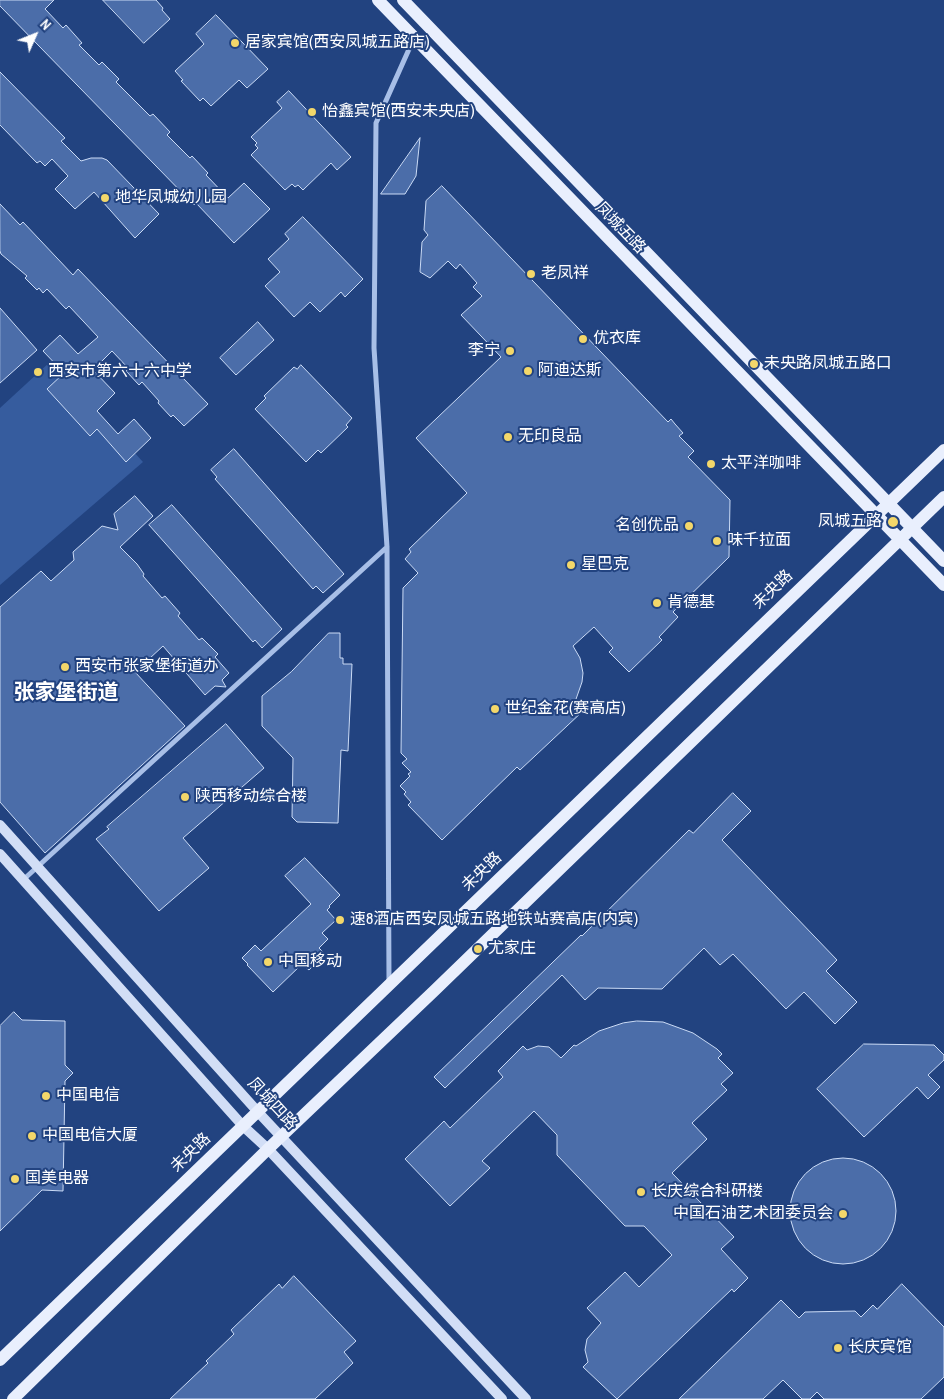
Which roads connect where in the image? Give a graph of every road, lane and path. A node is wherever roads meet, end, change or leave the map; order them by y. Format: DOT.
graph roads {
  1 [pos="378,0"];
  2 [pos="403,0"];
  3 [pos="414,38"];
  4 [pos="944,450"];
  5 [pos="944,497"];
  6 [pos="888,503"];
  7 [pos="874,515"];
  8 [pos="912,528"];
  9 [pos="900,540"];
  10 [pos="387,547"];
  11 [pos="944,561"];
  12 [pos="944,585"];
  13 [pos="0,825"];
  14 [pos="0,854"];
  15 [pos="38,867"];
  16 [pos="23,880"];
  17 [pos="389,984"];
  18 [pos="258,1112"];
  19 [pos="243,1126"];
  20 [pos="281,1136"];
  21 [pos="268,1149"];
  22 [pos="0,1360"];
  23 [pos="13,1399"];
  24 [pos="502,1399"];
  25 [pos="526,1399"];
  1 -- 3 [label="main road, 凤城五路"];
  2 -- 6 [label="main road, 凤城五路"];
  3 -- 7 [label="main road, 凤城五路"];
  3 -- 10 [label="street"];
  4 -- 6 [label="main road, 未央路"];
  5 -- 8 [label="main road"];
  6 -- 7 [label="main road, 未央路"];
  6 -- 8 [label="main road, 凤城五路"];
  7 -- 9 [label="main road, 凤城五路"];
  7 -- 17 [label="main road, 未央路"];
  8 -- 9 [label="main road"];
  8 -- 11 [label="main road, 凤城五路"];
  9 -- 12 [label="main road, 凤城五路"];
  9 -- 20 [label="main road"];
  10 -- 15 [label="street"];
  10 -- 17 [label="street"];
  13 -- 15 [label="street, 凤城四路"];
  14 -- 16 [label="street, 凤城四路"];
  15 -- 16 [label="street"];
  15 -- 18 [label="street, 凤城四路"];
  16 -- 19 [label="street, 凤城四路"];
  17 -- 18 [label="main road, 未央路"];
  18 -- 19 [label="main road, 未央路"];
  18 -- 20 [label="street, 凤城四路"];
  19 -- 21 [label="street, 凤城四路"];
  19 -- 22 [label="main road, 未央路"];
  20 -- 21 [label="main road"];
  20 -- 25 [label="street, 凤城四路"];
  21 -- 23 [label="main road"];
  21 -- 24 [label="street, 凤城四路"];
}
